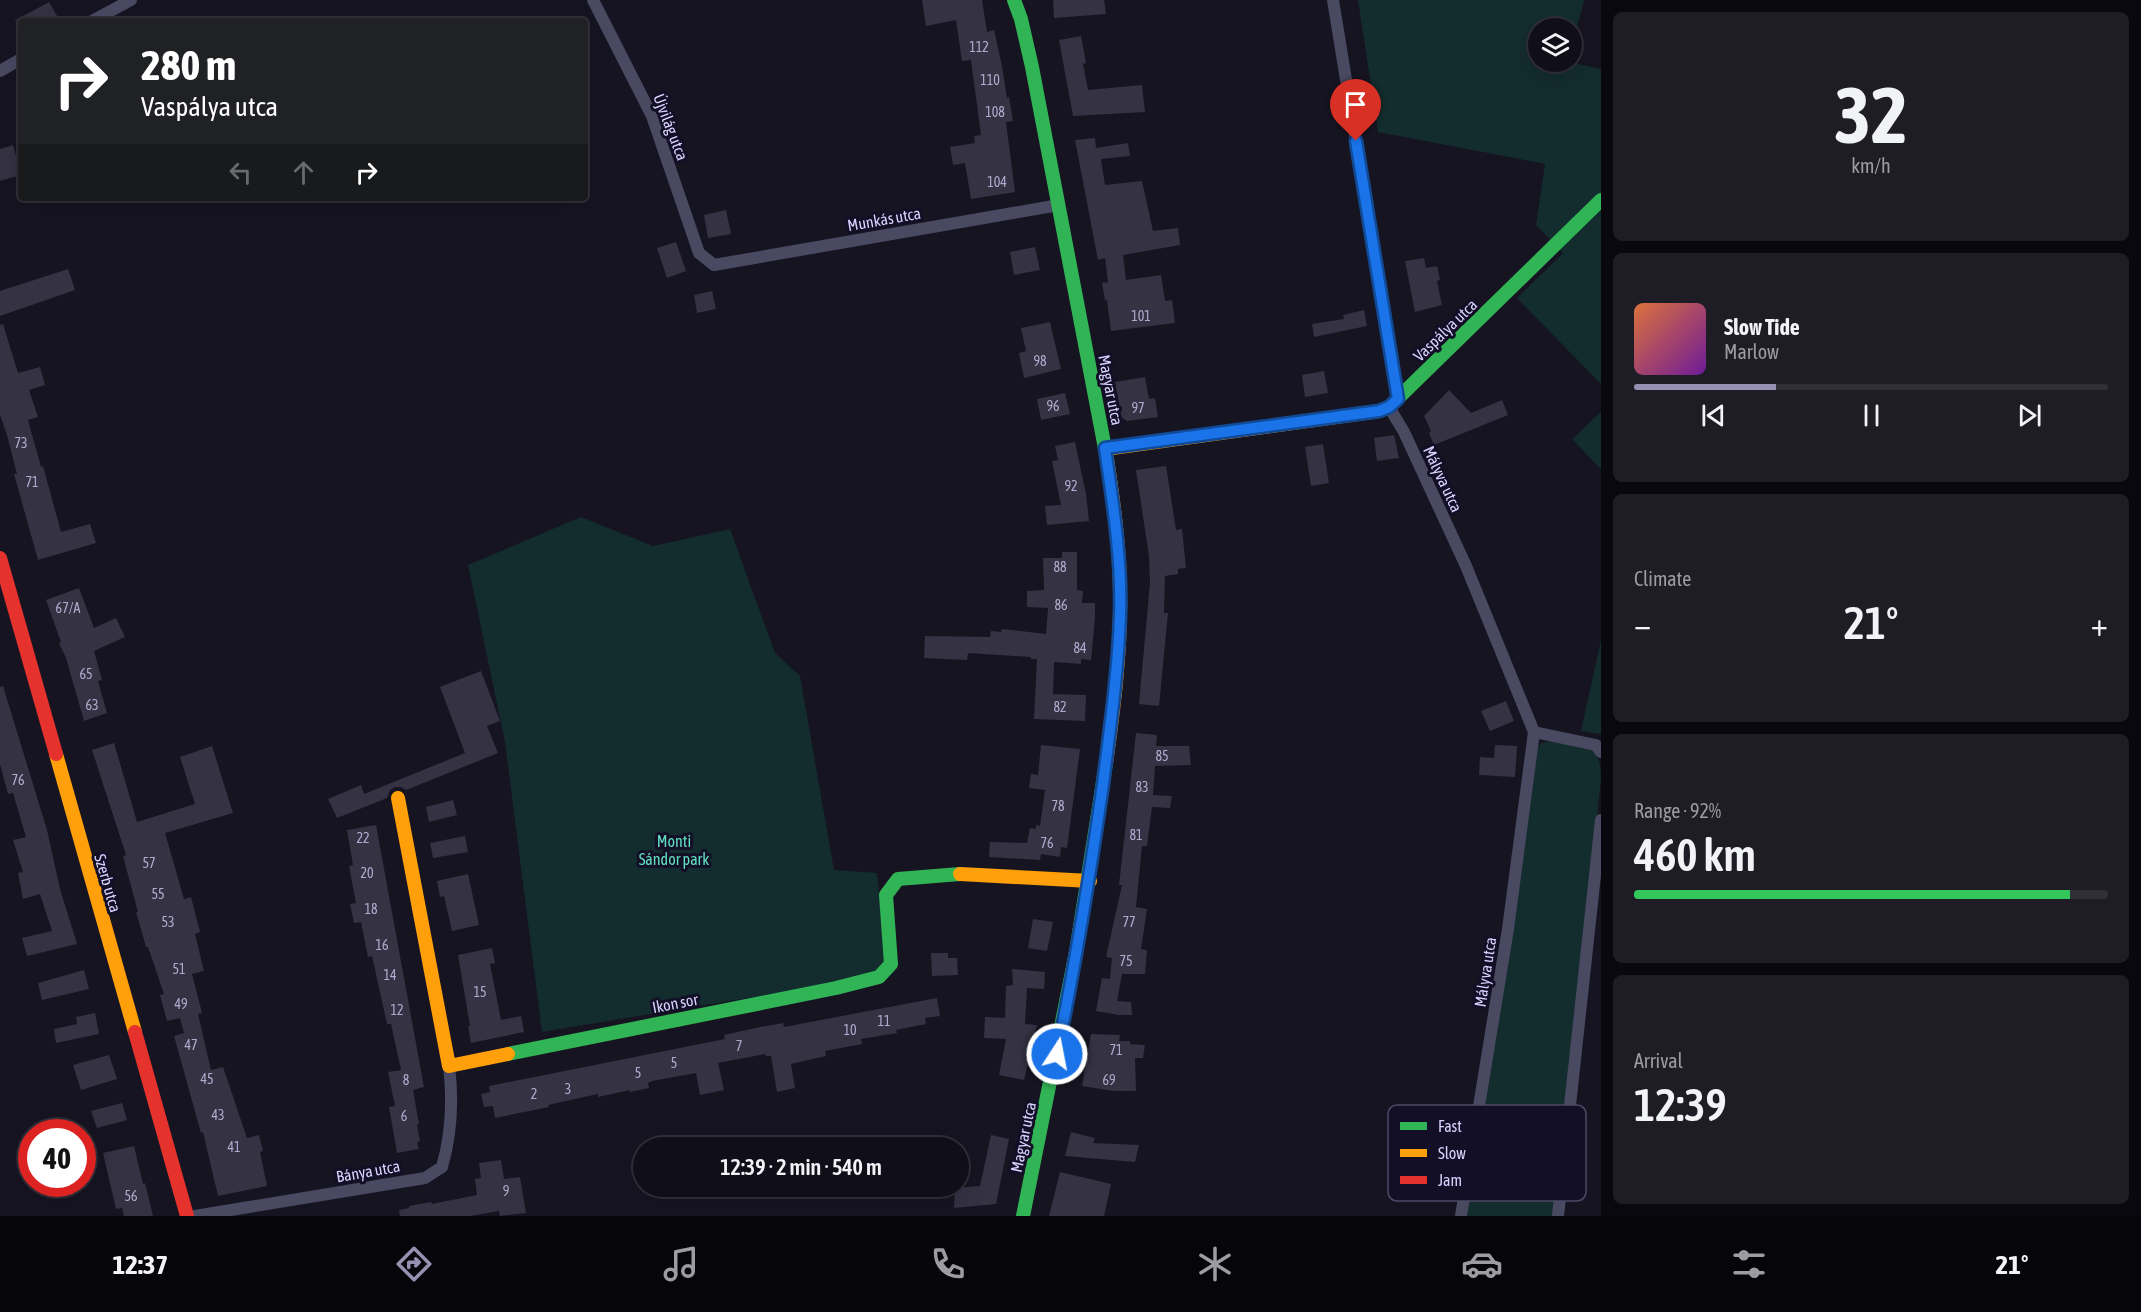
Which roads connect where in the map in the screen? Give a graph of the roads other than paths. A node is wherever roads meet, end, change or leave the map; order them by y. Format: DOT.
graph roads {
  1 [pos="131,0"];
  2 [pos="593,0"];
  3 [pos="1014,0"];
  4 [pos="1333,0"];
  5 [pos="98,18"];
  6 [pos="18,61"];
  7 [pos="0,71"];
  8 [pos="1601,200"];
  9 [pos="1059,205"];
  10 [pos="714,265"];
  11 [pos="1394,403"];
  12 [pos="1105,448"];
  13 [pos="0,558"];
  14 [pos="1534,732"];
  15 [pos="1601,752"];
  16 [pos="398,798"];
  17 [pos="1601,820"];
  18 [pos="1089,881"];
  19 [pos="449,1066"];
  20 [pos="1480,1105"];
  21 [pos="1570,1105"];
  22 [pos="1464,1201"];
  23 [pos="1560,1201"];
  24 [pos="187,1216"];
  25 [pos="195,1216"];
  26 [pos="1023,1216"];
  27 [pos="1461,1216"];
  28 [pos="1558,1216"];
  1 -- 5 [label="street"];
  2 -- 10 [label="street, Újvilág utca"];
  3 -- 9 [label="street, Magyar utca"];
  4 -- 11 [label="street"];
  6 -- 7 [label="street"];
  8 -- 11 [label="street, Vaspálya utca"];
  9 -- 10 [label="street, Munkás utca"];
  9 -- 12 [label="street, Magyar utca"];
  11 -- 12 [label="street"];
  11 -- 14 [label="street, Mályva utca"];
  12 -- 18 [label="street, Magyar utca"];
  13 -- 24 [label="street, Szerb utca"];
  14 -- 15 [label="street"];
  14 -- 20 [label="street, Mályva utca"];
  16 -- 19 [label="street"];
  17 -- 21 [label="street"];
  18 -- 19 [label="street, Ikon sor"];
  18 -- 26 [label="street, Magyar utca"];
  19 -- 25 [label="street, Bánya utca"];
  22 -- 27 [label="street, Mályva utca"];
  23 -- 28 [label="street"];
}
